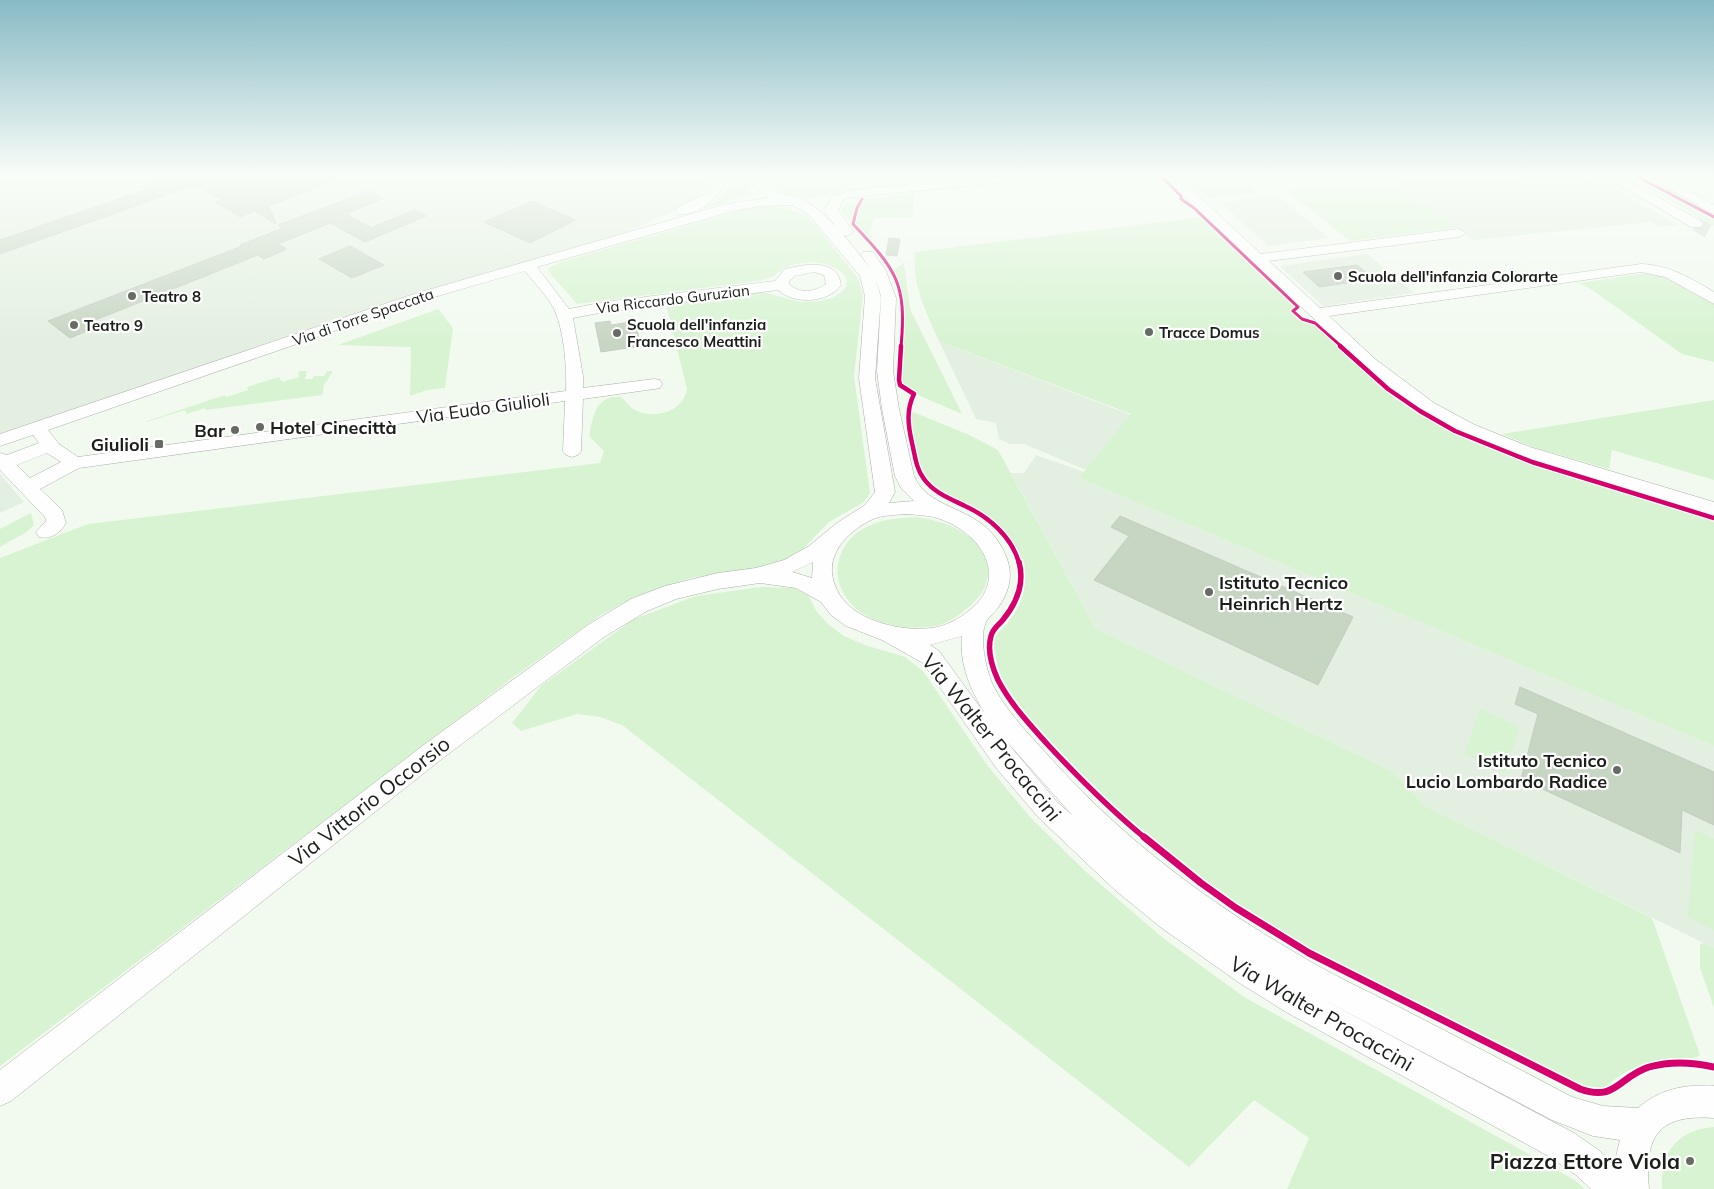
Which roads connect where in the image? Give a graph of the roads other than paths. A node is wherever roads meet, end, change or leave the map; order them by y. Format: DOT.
graph roads {
  1 [pos="635,232"];
  2 [pos="644,232"];
  3 [pos="833,232"];
  4 [pos="848,232"];
  5 [pos="1232,232"];
  6 [pos="1459,233"];
  7 [pos="622,239"];
  8 [pos="1259,258"];
  9 [pos="528,266"];
  10 [pos="782,285"];
  11 [pos="1714,299"];
  12 [pos="1318,313"];
  13 [pos="565,315"];
  14 [pos="654,384"];
  15 [pos="575,395"];
  16 [pos="36,428"];
  17 [pos="0,440"];
  18 [pos="50,445"];
  19 [pos="572,451"];
  20 [pos="2,461"];
  21 [pos="75,462"];
  22 [pos="28,487"];
  23 [pos="1714,509"];
  24 [pos="940,512"];
  25 [pos="867,514"];
  26 [pos="46,532"];
  27 [pos="835,537"];
  28 [pos="757,576"];
  29 [pos="830,597"];
  30 [pos="976,618"];
  31 [pos="890,634"];
  32 [pos="3,1088"];
  33 [pos="1714,1102"];
  34 [pos="1644,1124"];
  35 [pos="1615,1189"];
  36 [pos="1632,1189"];
  1 -- 7 [label="street"];
  2 -- 7 [label="street, Via di Torre Spaccata"];
  3 -- 25 [label="street, Via Walter Procaccini"];
  4 -- 24 [label="street, Via Walter Procaccini"];
  5 -- 8 [label="street"];
  6 -- 8 [label="street"];
  7 -- 9 [label="street, Via di Torre Spaccata"];
  8 -- 12 [label="street"];
  9 -- 13 [label="street"];
  9 -- 16 [label="street, Via di Torre Spaccata"];
  10 -- 13 [label="street, Via Riccardo Guruzian"];
  11 -- 12 [label="street"];
  12 -- 23 [label="street"];
  13 -- 15 [label="street"];
  14 -- 15 [label="street, Via Eudo Giulioli"];
  15 -- 19 [label="street"];
  15 -- 21 [label="street, Via Eudo Giulioli"];
  16 -- 17 [label="street, Via di Torre Spaccata"];
  16 -- 18 [label="street"];
  18 -- 20 [label="street"];
  18 -- 21 [label="street"];
  20 -- 22 [label="street"];
  21 -- 22 [label="street"];
  22 -- 26 [label="street"];
  24 -- 25 [label="street, Via Walter Procaccini"];
  24 -- 30 [label="street, Via Walter Procaccini"];
  25 -- 27 [label="street, Via Walter Procaccini"];
  27 -- 28 [label="street, Via Vittorio Occorsio"];
  27 -- 29 [label="street, Via Walter Procaccini"];
  28 -- 29 [label="street, Via Vittorio Occorsio"];
  28 -- 32 [label="street, Via Vittorio Occorsio"];
  29 -- 31 [label="street, Via Walter Procaccini"];
  30 -- 31 [label="street, Via Walter Procaccini"];
  30 -- 34 [label="street, Via Walter Procaccini"];
  31 -- 35 [label="street, Via Walter Procaccini"];
  33 -- 34 [label="street"];
  34 -- 36 [label="street"];
}
